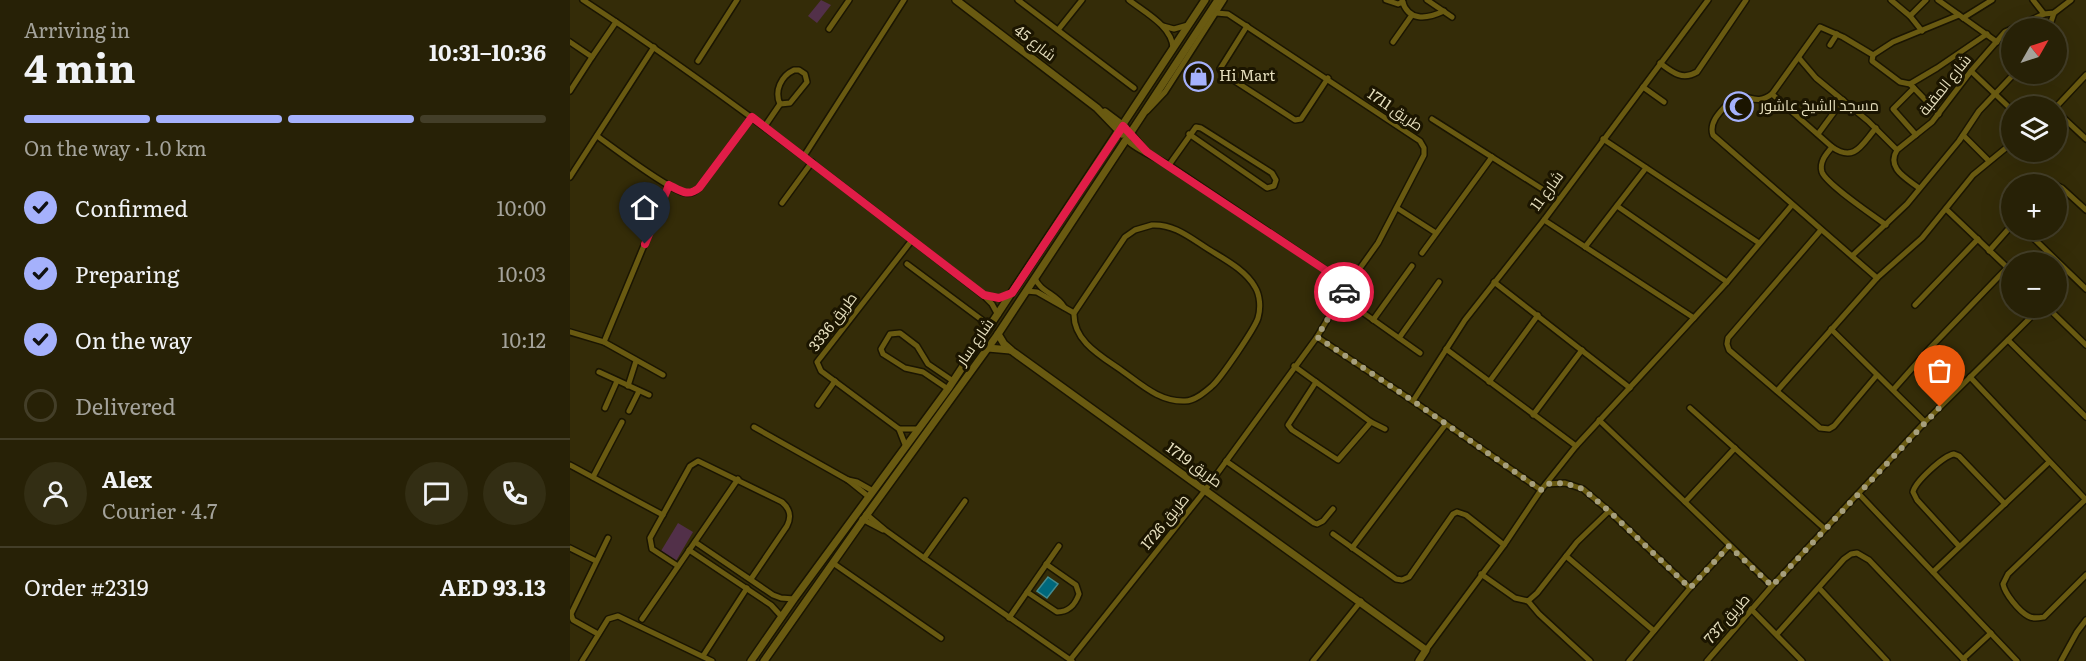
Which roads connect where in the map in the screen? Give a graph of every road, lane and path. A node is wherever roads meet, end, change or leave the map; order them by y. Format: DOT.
graph roads {
  1 [pos="583,0"];
  2 [pos="737,0"];
  3 [pos="849,0"];
  4 [pos="904,0"];
  5 [pos="956,0"];
  6 [pos="1018,0"];
  7 [pos="1082,0"];
  8 [pos="1129,0"];
  9 [pos="1205,0"];
  10 [pos="1222,0"];
  11 [pos="1386,0"];
  12 [pos="1428,0"];
  13 [pos="1708,0"];
  14 [pos="1746,0"];
  15 [pos="1891,0"];
  16 [pos="1926,0"];
  17 [pos="1938,0"];
  18 [pos="1992,0"];
  19 [pos="2033,0"];
  20 [pos="2071,0"];
  21 [pos="1402,1"];
  22 [pos="1444,11"];
  23 [pos="1216,13"];
  24 [pos="2054,13"];
  25 [pos="1228,14"];
  26 [pos="2044,14"];
  27 [pos="1412,15"];
  28 [pos="1910,16"];
  29 [pos="1961,16"];
  30 [pos="1452,17"];
  31 [pos="2052,18"];
  32 [pos="616,22"];
  33 [pos="1189,24"];
  34 [pos="1161,25"];
  35 [pos="1246,26"];
  36 [pos="829,29"];
  37 [pos="1058,30"];
  38 [pos="1922,31"];
  39 [pos="1837,34"];
  40 [pos="1987,34"];
  41 [pos="570,42"];
  42 [pos="1393,42"];
  43 [pos="1997,42"];
  44 [pos="1830,45"];
  45 [pos="654,47"];
  46 [pos="1173,49"];
  47 [pos="1873,55"];
  48 [pos="592,57"];
  49 [pos="1798,58"];
  50 [pos="698,61"];
  51 [pos="1660,63"];
  52 [pos="1971,71"];
  53 [pos="2086,75"];
  54 [pos="1328,78"];
  55 [pos="2005,84"];
  56 [pos="1912,86"];
  57 [pos="1643,87"];
  58 [pos="1134,88"];
  59 [pos="570,91"];
  60 [pos="1772,94"];
  61 [pos="1995,95"];
  62 [pos="2067,97"];
  63 [pos="1843,100"];
  64 [pos="2001,100"];
  65 [pos="1664,102"];
  66 [pos="780,104"];
  67 [pos="1143,114"];
  68 [pos="1939,114"];
  69 [pos="752,117"];
  70 [pos="1432,119"];
  71 [pos="2067,120"];
  72 [pos="765,126"];
  73 [pos="1121,128"];
  74 [pos="1876,128"];
  75 [pos="1189,134"];
  76 [pos="1818,134"];
  77 [pos="1916,135"];
  78 [pos="1963,135"];
  79 [pos="597,136"];
  80 [pos="1129,136"];
  81 [pos="1602,139"];
  82 [pos="2086,139"];
  83 [pos="1832,147"];
  84 [pos="1897,150"];
  85 [pos="2001,151"];
  86 [pos="804,156"];
  87 [pos="1492,157"];
  88 [pos="1988,160"];
  89 [pos="812,162"];
  90 [pos="1169,165"];
  91 [pos="1646,168"];
  92 [pos="570,177"];
  93 [pos="669,185"];
  94 [pos="1918,188"];
  95 [pos="2067,193"];
  96 [pos="1558,199"];
  97 [pos="782,203"];
  98 [pos="1792,205"];
  99 [pos="1617,206"];
  100 [pos="1397,208"];
  101 [pos="1946,209"];
  102 [pos="2086,210"];
  103 [pos="1544,220"];
  104 [pos="1886,225"];
  105 [pos="1821,230"];
  106 [pos="1436,233"];
  107 [pos="2001,237"];
  108 [pos="1978,239"];
  109 [pos="912,240"];
  110 [pos="2035,240"];
  111 [pos="1760,243"];
  112 [pos="1585,247"];
  113 [pos="1989,251"];
  114 [pos="1422,253"];
  115 [pos="1852,256"];
  116 [pos="2001,262"];
  117 [pos="907,264"];
  118 [pos="1412,266"];
  119 [pos="1035,278"];
  120 [pos="1877,278"];
  121 [pos="2001,278"];
  122 [pos="1439,282"];
  123 [pos="1494,282"];
  124 [pos="1727,282"];
  125 [pos="1348,285"];
  126 [pos="2086,289"];
  127 [pos="1026,291"];
  128 [pos="1012,293"];
  129 [pos="984,295"];
  130 [pos="1341,297"];
  131 [pos="1915,305"];
  132 [pos="1064,307"];
  133 [pos="1074,313"];
  134 [pos="998,315"];
  135 [pos="1538,315"];
  136 [pos="1695,318"];
  137 [pos="2030,318"];
  138 [pos="2058,318"];
  139 [pos="1373,320"];
  140 [pos="990,326"];
  141 [pos="1831,329"];
  142 [pos="570,332"];
  143 [pos="998,334"];
  144 [pos="1317,337"];
  145 [pos="1399,338"];
  146 [pos="2008,340"];
  147 [pos="604,342"];
  148 [pos="2086,345"];
  149 [pos="988,348"];
  150 [pos="1446,349"];
  151 [pos="1582,350"];
  152 [pos="1012,351"];
  153 [pos="1420,353"];
  154 [pos="636,361"];
  155 [pos="1294,366"];
  156 [pos="599,372"];
  157 [pos="663,375"];
  158 [pos="1877,375"];
  159 [pos="1970,377"];
  160 [pos="617,381"];
  161 [pos="835,381"];
  162 [pos="953,381"];
  163 [pos="1316,382"];
  164 [pos="1489,382"];
  165 [pos="628,386"];
  166 [pos="1630,388"];
  167 [pos="948,389"];
  168 [pos="1893,390"];
  169 [pos="639,391"];
  170 [pos="1777,391"];
  171 [pos="649,395"];
  172 [pos="1413,401"];
  173 [pos="818,405"];
  174 [pos="605,408"];
  175 [pos="1690,408"];
  176 [pos="629,411"];
  177 [pos="1533,415"];
  178 [pos="2086,417"];
  179 [pos="1599,420"];
  180 [pos="622,422"];
  181 [pos="1371,422"];
  182 [pos="1925,422"];
  183 [pos="1446,424"];
  184 [pos="754,427"];
  185 [pos="900,429"];
  186 [pos="919,429"];
  187 [pos="1385,429"];
  188 [pos="1576,446"];
  189 [pos="906,447"];
  190 [pos="1735,448"];
  191 [pos="1226,461"];
  192 [pos="2049,462"];
  193 [pos="570,465"];
  194 [pos="593,477"];
  195 [pos="738,479"];
  196 [pos="1546,484"];
  197 [pos="1205,490"];
  198 [pos="1541,490"];
  199 [pos="871,494"];
  200 [pos="1859,494"];
  201 [pos="2086,500"];
  202 [pos="965,501"];
  203 [pos="1685,502"];
  204 [pos="2005,504"];
  205 [pos="1333,509"];
  206 [pos="1609,511"];
  207 [pos="858,512"];
  208 [pos="663,515"];
  209 [pos="865,517"];
  210 [pos="1825,529"];
  211 [pos="1333,534"];
  212 [pos="608,538"];
  213 [pos="695,542"];
  214 [pos="1504,544"];
  215 [pos="1059,546"];
  216 [pos="1729,546"];
  217 [pos="1959,546"];
  218 [pos="570,548"];
  219 [pos="1352,548"];
  220 [pos="689,549"];
  221 [pos="1566,555"];
  222 [pos="924,558"];
  223 [pos="596,561"];
  224 [pos="832,563"];
  225 [pos="1046,564"];
  226 [pos="678,566"];
  227 [pos="1933,572"];
  228 [pos="1481,574"];
  229 [pos="2086,575"];
  230 [pos="752,580"];
  231 [pos="1772,586"];
  232 [pos="746,588"];
  233 [pos="1690,588"];
  234 [pos="1819,588"];
  235 [pos="1027,592"];
  236 [pos="794,599"];
  237 [pos="1360,600"];
  238 [pos="1527,601"];
  239 [pos="1751,609"];
  240 [pos="782,617"];
  241 [pos="1009,618"];
  242 [pos="642,619"];
  243 [pos="2086,620"];
  244 [pos="1654,631"];
  245 [pos="1991,633"];
  246 [pos="598,634"];
  247 [pos="1777,634"];
  248 [pos="941,638"];
  249 [pos="1426,650"];
  250 [pos="700,655"];
  251 [pos="1071,660"];
  252 [pos="1964,660"];
  253 [pos="582,661"];
  254 [pos="694,661"];
  255 [pos="712,661"];
  256 [pos="751,661"];
  257 [pos="764,661"];
  258 [pos="1313,661"];
  259 [pos="1419,661"];
  260 [pos="1590,661"];
  261 [pos="1629,661"];
  262 [pos="1707,661"];
  263 [pos="1802,661"];
  264 [pos="1887,661"];
  265 [pos="2017,661"];
  266 [pos="2061,661"];
  1 -- 32 [label="street"];
  2 -- 50 [label="street"];
  3 -- 36 [label="street"];
  4 -- 86 [label="street"];
  5 -- 73 [label="street, شارع 45"];
  6 -- 37 [label="street"];
  7 -- 37 [label="street"];
  8 -- 34 [label="street"];
  9 -- 33 [label="street, شارع سار"];
  10 -- 23 [label="street"];
  10 -- 25 [label="street"];
  10 -- 67 [label="street, شارع سار"];
  11 -- 21 [label="street"];
  12 -- 22 [label="street"];
  13 -- 51 [label="street, شارع 11"];
  14 -- 51 [label="street"];
  15 -- 28 [label="street"];
  16 -- 28 [label="street"];
  17 -- 29 [label="street"];
  18 -- 29 [label="street"];
  19 -- 26 [label="street"];
  20 -- 24 [label="street"];
  21 -- 27 [label="street"];
  22 -- 27 [label="street"];
  22 -- 30 [label="street"];
  23 -- 25 [label="street, طريق 1711"];
  23 -- 67 [label="street"];
  24 -- 26 [label="street, شارع المقبة"];
  24 -- 31 [label="street"];
  25 -- 35 [label="street, طريق 1711"];
  26 -- 43 [label="street, شارع المقبة"];
  27 -- 42 [label="street"];
  28 -- 38 [label="street"];
  29 -- 38 [label="street"];
  29 -- 40 [label="street"];
  32 -- 45 [label="street"];
  32 -- 48 [label="street"];
  33 -- 34 [label="street"];
  33 -- 46 [label="street, شارع سار"];
  34 -- 46 [label="street"];
  35 -- 54 [label="street, طريق 1711"];
  35 -- 54 [label="street"];
  37 -- 58 [label="street"];
  38 -- 47 [label="street"];
  39 -- 44 [label="street"];
  39 -- 47 [label="street"];
  39 -- 49 [label="street"];
  40 -- 43 [label="street"];
  40 -- 56 [label="street"];
  41 -- 48 [label="street"];
  43 -- 52 [label="street, شارع المقبة"];
  45 -- 69 [label="street"];
  45 -- 79 [label="street"];
  46 -- 73 [label="street, شارع سار"];
  47 -- 56 [label="street"];
  48 -- 59 [label="street"];
  49 -- 60 [label="street"];
  49 -- 63 [label="street"];
  51 -- 57 [label="street, شارع 11"];
  52 -- 61 [label="street"];
  52 -- 68 [label="street, شارع المقبة"];
  53 -- 62 [label="street"];
  54 -- 100 [label="street, طريق 1711"];
  55 -- 61 [label="street"];
  56 -- 68 [label="street"];
  56 -- 77 [label="street"];
  57 -- 65 [label="street"];
  57 -- 81 [label="street, شارع 11"];
  60 -- 76 [label="street"];
  60 -- 98 [label="street"];
  61 -- 64 [label="street"];
  61 -- 78 [label="street"];
  63 -- 74 [label="street"];
  63 -- 76 [label="street"];
  66 -- 66 [label="street"];
  66 -- 72 [label="street"];
  67 -- 80 [label="street, شارع سار"];
  68 -- 77 [label="street, شارع المقبة"];
  69 -- 72 [label="street"];
  69 -- 93 [label="street"];
  70 -- 87 [label="street"];
  71 -- 82 [label="street"];
  72 -- 86 [label="street"];
  73 -- 80 [label="street, شارع 45"];
  73 -- 128 [label="street, شارع سار"];
  74 -- 83 [label="street"];
  74 -- 84 [label="street"];
  75 -- 75 [label="street"];
  75 -- 90 [label="street"];
  76 -- 83 [label="street"];
  77 -- 84 [label="street, شارع المقبة"];
  78 -- 88 [label="street"];
  78 -- 94 [label="street"];
  79 -- 92 [label="street"];
  79 -- 93 [label="street"];
  80 -- 90 [label="street"];
  80 -- 119 [label="street, شارع سار"];
  81 -- 91 [label="street"];
  81 -- 96 [label="street, شارع 11"];
  83 -- 104 [label="street"];
  84 -- 94 [label="street"];
  85 -- 88 [label="street"];
  86 -- 89 [label="street"];
  87 -- 96 [label="street"];
  87 -- 106 [label="street"];
  88 -- 101 [label="street"];
  89 -- 97 [label="street"];
  89 -- 109 [label="street"];
  90 -- 125 [label="street"];
  91 -- 99 [label="street"];
  91 -- 111 [label="street"];
  93 -- 147 [label="street"];
  94 -- 104 [label="street"];
  95 -- 102 [label="street"];
  96 -- 103 [label="street, شارع 11"];
  98 -- 105 [label="street"];
  98 -- 111 [label="street"];
  99 -- 112 [label="street"];
  99 -- 124 [label="street"];
  100 -- 106 [label="street"];
  100 -- 125 [label="street, طريق 1711"];
  101 -- 108 [label="street"];
  101 -- 120 [label="street"];
  103 -- 112 [label="street"];
  103 -- 123 [label="street, شارع 11"];
  104 -- 115 [label="street"];
  105 -- 115 [label="street"];
  105 -- 170 [label="street"];
  106 -- 114 [label="street"];
  107 -- 113 [label="street"];
  108 -- 113 [label="street"];
  108 -- 131 [label="street"];
  109 -- 129 [label="street"];
  109 -- 161 [label="street, طريق 3336"];
  110 -- 126 [label="street"];
  111 -- 124 [label="street"];
  112 -- 136 [label="street"];
  113 -- 116 [label="street"];
  115 -- 120 [label="street"];
  117 -- 140 [label="street"];
  118 -- 139 [label="street"];
  119 -- 127 [label="street, شارع سار"];
  119 -- 132 [label="street"];
  120 -- 141 [label="street"];
  121 -- 168 [label="street"];
  122 -- 145 [label="street"];
  123 -- 135 [label="street"];
  123 -- 150 [label="street, شارع 11"];
  124 -- 136 [label="street"];
  125 -- 130 [label="street, طريق 1711"];
  127 -- 132 [label="street"];
  127 -- 143 [label="street, شارع سار"];
  128 -- 129 [label="street"];
  128 -- 134 [label="street, شارع سار"];
  129 -- 134 [label="street"];
  130 -- 139 [label="street"];
  130 -- 144 [label="street, طريق 1711"];
  132 -- 133 [label="street"];
  133 -- 133 [label="street"];
  134 -- 140 [label="street, شارع سار"];
  135 -- 151 [label="street"];
  135 -- 164 [label="street"];
  136 -- 166 [label="street"];
  137 -- 146 [label="street, طريق 737"];
  138 -- 148 [label="street"];
  139 -- 145 [label="street"];
  140 -- 162 [label="street, شارع سار"];
  141 -- 158 [label="street"];
  141 -- 170 [label="street"];
  142 -- 147 [label="street"];
  143 -- 149 [label="street, شارع سار"];
  143 -- 152 [label="street, طريق 1719"];
  144 -- 155 [label="street, طريق 1726"];
  144 -- 172 [label="street"];
  145 -- 153 [label="street"];
  146 -- 159 [label="street, طريق 737"];
  146 -- 178 [label="street"];
  147 -- 154 [label="street"];
  149 -- 152 [label="street, طريق 1719"];
  149 -- 209 [label="street, شارع سار"];
  150 -- 164 [label="street"];
  150 -- 172 [label="street, شارع 11"];
  151 -- 166 [label="street"];
  151 -- 177 [label="street"];
  152 -- 197 [label="street, طريق 1719"];
  154 -- 157 [label="street"];
  154 -- 165 [label="street"];
  155 -- 163 [label="street"];
  155 -- 191 [label="street, طريق 1726"];
  156 -- 160 [label="street"];
  158 -- 168 [label="street"];
  158 -- 170 [label="street"];
  159 -- 182 [label="street, طريق 737"];
  159 -- 192 [label="street"];
  160 -- 165 [label="street"];
  160 -- 174 [label="street"];
  161 -- 173 [label="street"];
  161 -- 185 [label="street, طريق 3336"];
  162 -- 167 [label="street, شارع سار"];
  162 -- 167 [label="street"];
  163 -- 181 [label="street"];
  163 -- 181 [label="street"];
  164 -- 177 [label="street"];
  165 -- 169 [label="street"];
  166 -- 179 [label="street"];
  167 -- 186 [label="street, شارع سار"];
  168 -- 182 [label="street"];
  169 -- 171 [label="street"];
  169 -- 176 [label="street"];
  172 -- 183 [label="street"];
  175 -- 190 [label="street"];
  177 -- 188 [label="street"];
  179 -- 188 [label="street"];
  179 -- 203 [label="street"];
  180 -- 194 [label="street"];
  181 -- 187 [label="street"];
  182 -- 200 [label="street, طريق 737"];
  183 -- 198 [label="street"];
  183 -- 219 [label="street"];
  184 -- 199 [label="street"];
  185 -- 186 [label="street"];
  185 -- 189 [label="street"];
  186 -- 189 [label="street, شارع سار"];
  188 -- 196 [label="street"];
  189 -- 199 [label="street, شارع سار"];
  190 -- 203 [label="street"];
  190 -- 210 [label="street"];
  191 -- 197 [label="street, طريق 1726"];
  191 -- 205 [label="street"];
  192 -- 201 [label="street"];
  192 -- 204 [label="street"];
  193 -- 194 [label="street"];
  194 -- 208 [label="street"];
  195 -- 208 [label="street"];
  195 -- 213 [label="street"];
  195 -- 230 [label="street"];
  196 -- 198 [label="street"];
  196 -- 206 [label="street"];
  197 -- 237 [label="street, طريق 1719"];
  197 -- 251 [label="street, طريق 1726"];
  198 -- 214 [label="street"];
  199 -- 207 [label="street, شارع سار"];
  200 -- 210 [label="street, طريق 737"];
  200 -- 227 [label="street"];
  201 -- 229 [label="street"];
  202 -- 222 [label="street"];
  203 -- 216 [label="street"];
  204 -- 217 [label="street"];
  204 -- 217 [label="street"];
  206 -- 221 [label="street"];
  206 -- 233 [label="street"];
  207 -- 209 [label="street"];
  207 -- 236 [label="street, شارع سار"];
  208 -- 226 [label="street"];
  209 -- 222 [label="street"];
  209 -- 224 [label="street, شارع سار"];
  210 -- 231 [label="street, طريق 737"];
  211 -- 219 [label="street"];
  212 -- 223 [label="street"];
  213 -- 220 [label="street"];
  213 -- 230 [label="street"];
  214 -- 219 [label="street"];
  214 -- 228 [label="street"];
  215 -- 225 [label="street"];
  216 -- 231 [label="street"];
  216 -- 233 [label="street"];
  217 -- 227 [label="street"];
  218 -- 223 [label="street"];
  220 -- 226 [label="street"];
  220 -- 232 [label="street"];
  221 -- 238 [label="street"];
  221 -- 244 [label="street"];
  222 -- 241 [label="street"];
  223 -- 246 [label="street"];
  224 -- 248 [label="street"];
  224 -- 257 [label="street, شارع سار"];
  225 -- 235 [label="street"];
  225 -- 235 [label="street"];
  226 -- 242 [label="street"];
  227 -- 245 [label="street"];
  228 -- 238 [label="street"];
  228 -- 249 [label="street"];
  230 -- 232 [label="street"];
  230 -- 232 [label="street"];
  230 -- 236 [label="street"];
  231 -- 239 [label="street, طريق 737"];
  232 -- 240 [label="street"];
  232 -- 250 [label="street"];
  233 -- 244 [label="street"];
  234 -- 247 [label="street"];
  234 -- 252 [label="street"];
  234 -- 264 [label="street"];
  235 -- 241 [label="street"];
  236 -- 240 [label="street, شارع سار"];
  237 -- 249 [label="street, طريق 1719"];
  237 -- 258 [label="street"];
  238 -- 260 [label="street"];
  239 -- 247 [label="street"];
  239 -- 262 [label="street, طريق 737"];
  240 -- 256 [label="street, شارع سار"];
  241 -- 251 [label="street"];
  243 -- 266 [label="street"];
  244 -- 261 [label="street"];
  245 -- 252 [label="street"];
  245 -- 265 [label="street"];
  246 -- 250 [label="street"];
  246 -- 253 [label="street"];
  247 -- 263 [label="street"];
  249 -- 259 [label="street"];
  250 -- 254 [label="street"];
  250 -- 255 [label="street"];
}
